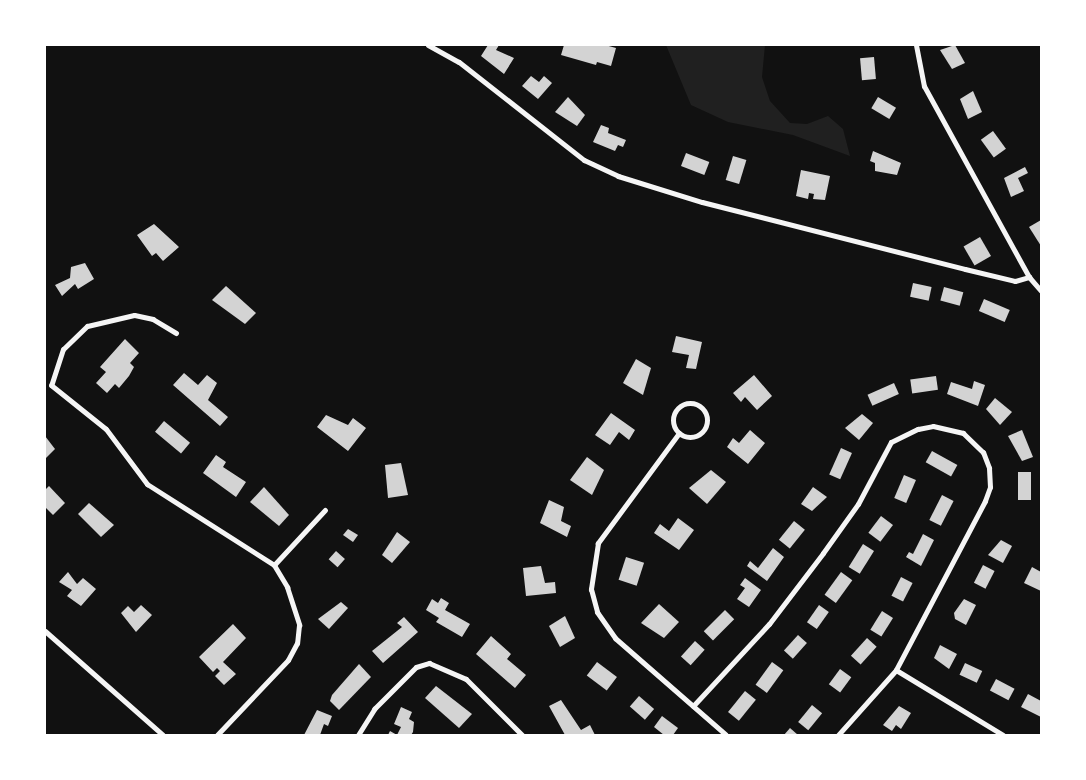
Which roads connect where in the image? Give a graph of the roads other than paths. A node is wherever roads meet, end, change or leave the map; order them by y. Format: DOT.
graph roads {
  1 [pos="428,45"];
  2 [pos="916,45"];
  3 [pos="1029,277"];
  4 [pos="1041,291"];
  5 [pos="176,333"];
  6 [pos="48,385"];
  7 [pos="678,433"];
  8 [pos="325,510"];
  9 [pos="274,565"];
  10 [pos="45,631"];
  11 [pos="896,670"];
  12 [pos="693,706"];
  13 [pos="988,728"];
  14 [pos="164,735"];
  15 [pos="217,735"];
  16 [pos="358,735"];
  17 [pos="522,735"];
  18 [pos="726,735"];
  19 [pos="838,735"];
  20 [pos="985,735"];
  21 [pos="1003,735"];
  1 -- 3 [label="street"];
  2 -- 3 [label="street"];
  3 -- 4 [label="street"];
  5 -- 6 [label="street"];
  6 -- 9 [label="street"];
  7 -- 7 [label="street"];
  7 -- 12 [label="street"];
  8 -- 9 [label="street"];
  9 -- 15 [label="street"];
  10 -- 14 [label="street"];
  11 -- 12 [label="street"];
  11 -- 13 [label="street"];
  11 -- 19 [label="street"];
  12 -- 18 [label="street"];
  13 -- 20 [label="street"];
  13 -- 21 [label="street"];
  16 -- 17 [label="street"];
}
